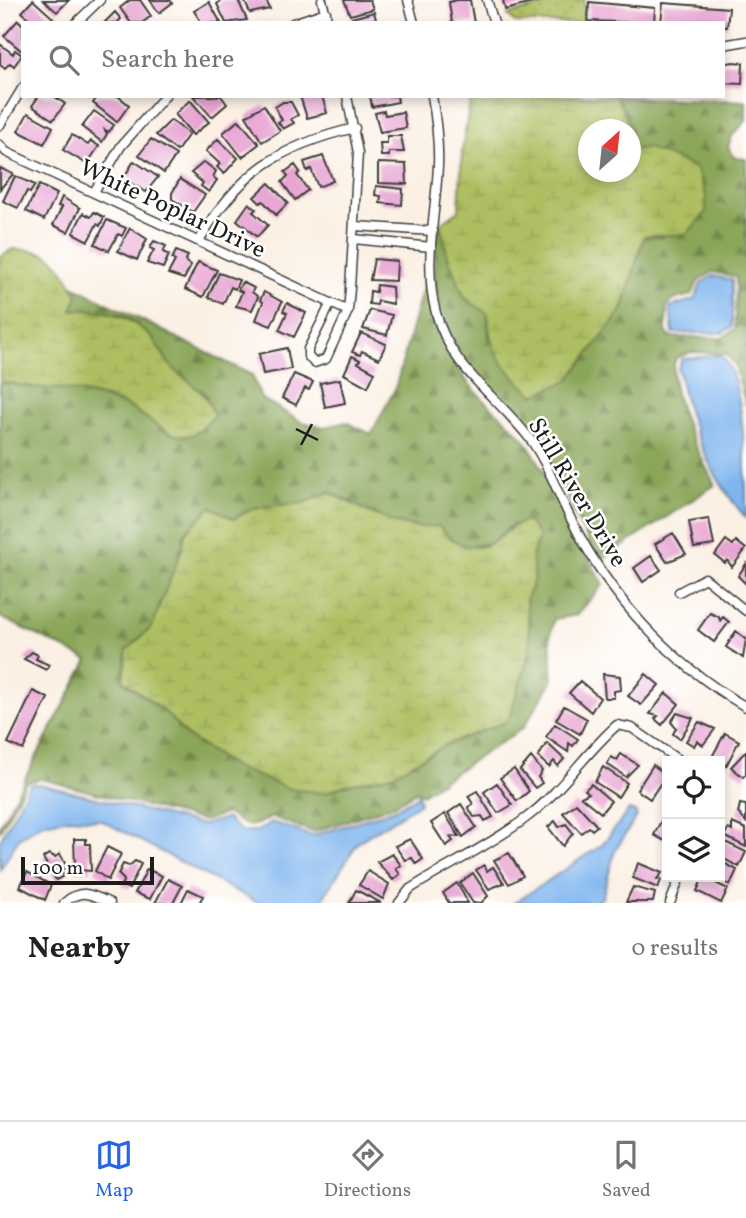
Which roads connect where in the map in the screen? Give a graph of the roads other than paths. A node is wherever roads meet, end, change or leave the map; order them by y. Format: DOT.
graph roads {
  1 [pos="100,0"];
  2 [pos="322,0"];
  3 [pos="408,0"];
  4 [pos="487,0"];
  5 [pos="326,12"];
  6 [pos="78,21"];
  7 [pos="299,21"];
  8 [pos="328,21"];
  9 [pos="413,21"];
  10 [pos="493,21"];
  11 [pos="746,41"];
  12 [pos="725,45"];
  13 [pos="21,91"];
  14 [pos="163,98"];
  15 [pos="348,98"];
  16 [pos="432,98"];
  17 [pos="0,125"];
  18 [pos="355,128"];
  19 [pos="0,145"];
  20 [pos="94,192"];
  21 [pos="355,226"];
  22 [pos="398,229"];
  23 [pos="432,232"];
  24 [pos="354,239"];
  25 [pos="199,241"];
  26 [pos="397,244"];
  27 [pos="431,247"];
  28 [pos="331,303"];
  29 [pos="348,312"];
  30 [pos="679,592"];
  31 [pos="746,611"];
  32 [pos="746,706"];
  33 [pos="673,756"];
  34 [pos="678,882"];
  35 [pos="64,903"];
  36 [pos="110,903"];
  37 [pos="399,903"];
  38 [pos="670,903"];
  1 -- 6 [label="street"];
  2 -- 5 [label="street"];
  3 -- 9 [label="street"];
  4 -- 10 [label="street"];
  5 -- 7 [label="street"];
  5 -- 8 [label="street"];
  11 -- 12 [label="street"];
  13 -- 17 [label="street"];
  14 -- 20 [label="street"];
  15 -- 18 [label="street"];
  16 -- 23 [label="street, Still River Drive"];
  18 -- 21 [label="street"];
  18 -- 25 [label="street"];
  19 -- 20 [label="street, White Poplar Drive"];
  20 -- 25 [label="street, White Poplar Drive"];
  21 -- 22 [label="street"];
  21 -- 24 [label="street"];
  22 -- 23 [label="street"];
  22 -- 26 [label="street"];
  23 -- 27 [label="street, Still River Drive"];
  24 -- 26 [label="street"];
  24 -- 29 [label="street"];
  25 -- 28 [label="street, White Poplar Drive"];
  26 -- 27 [label="street"];
  27 -- 32 [label="street, Still River Drive"];
  28 -- 29 [label="street, White Poplar Drive"];
  28 -- 29 [label="street"];
  30 -- 31 [label="street"];
  33 -- 37 [label="street"];
  34 -- 38 [label="street"];
  35 -- 36 [label="street"];
}
